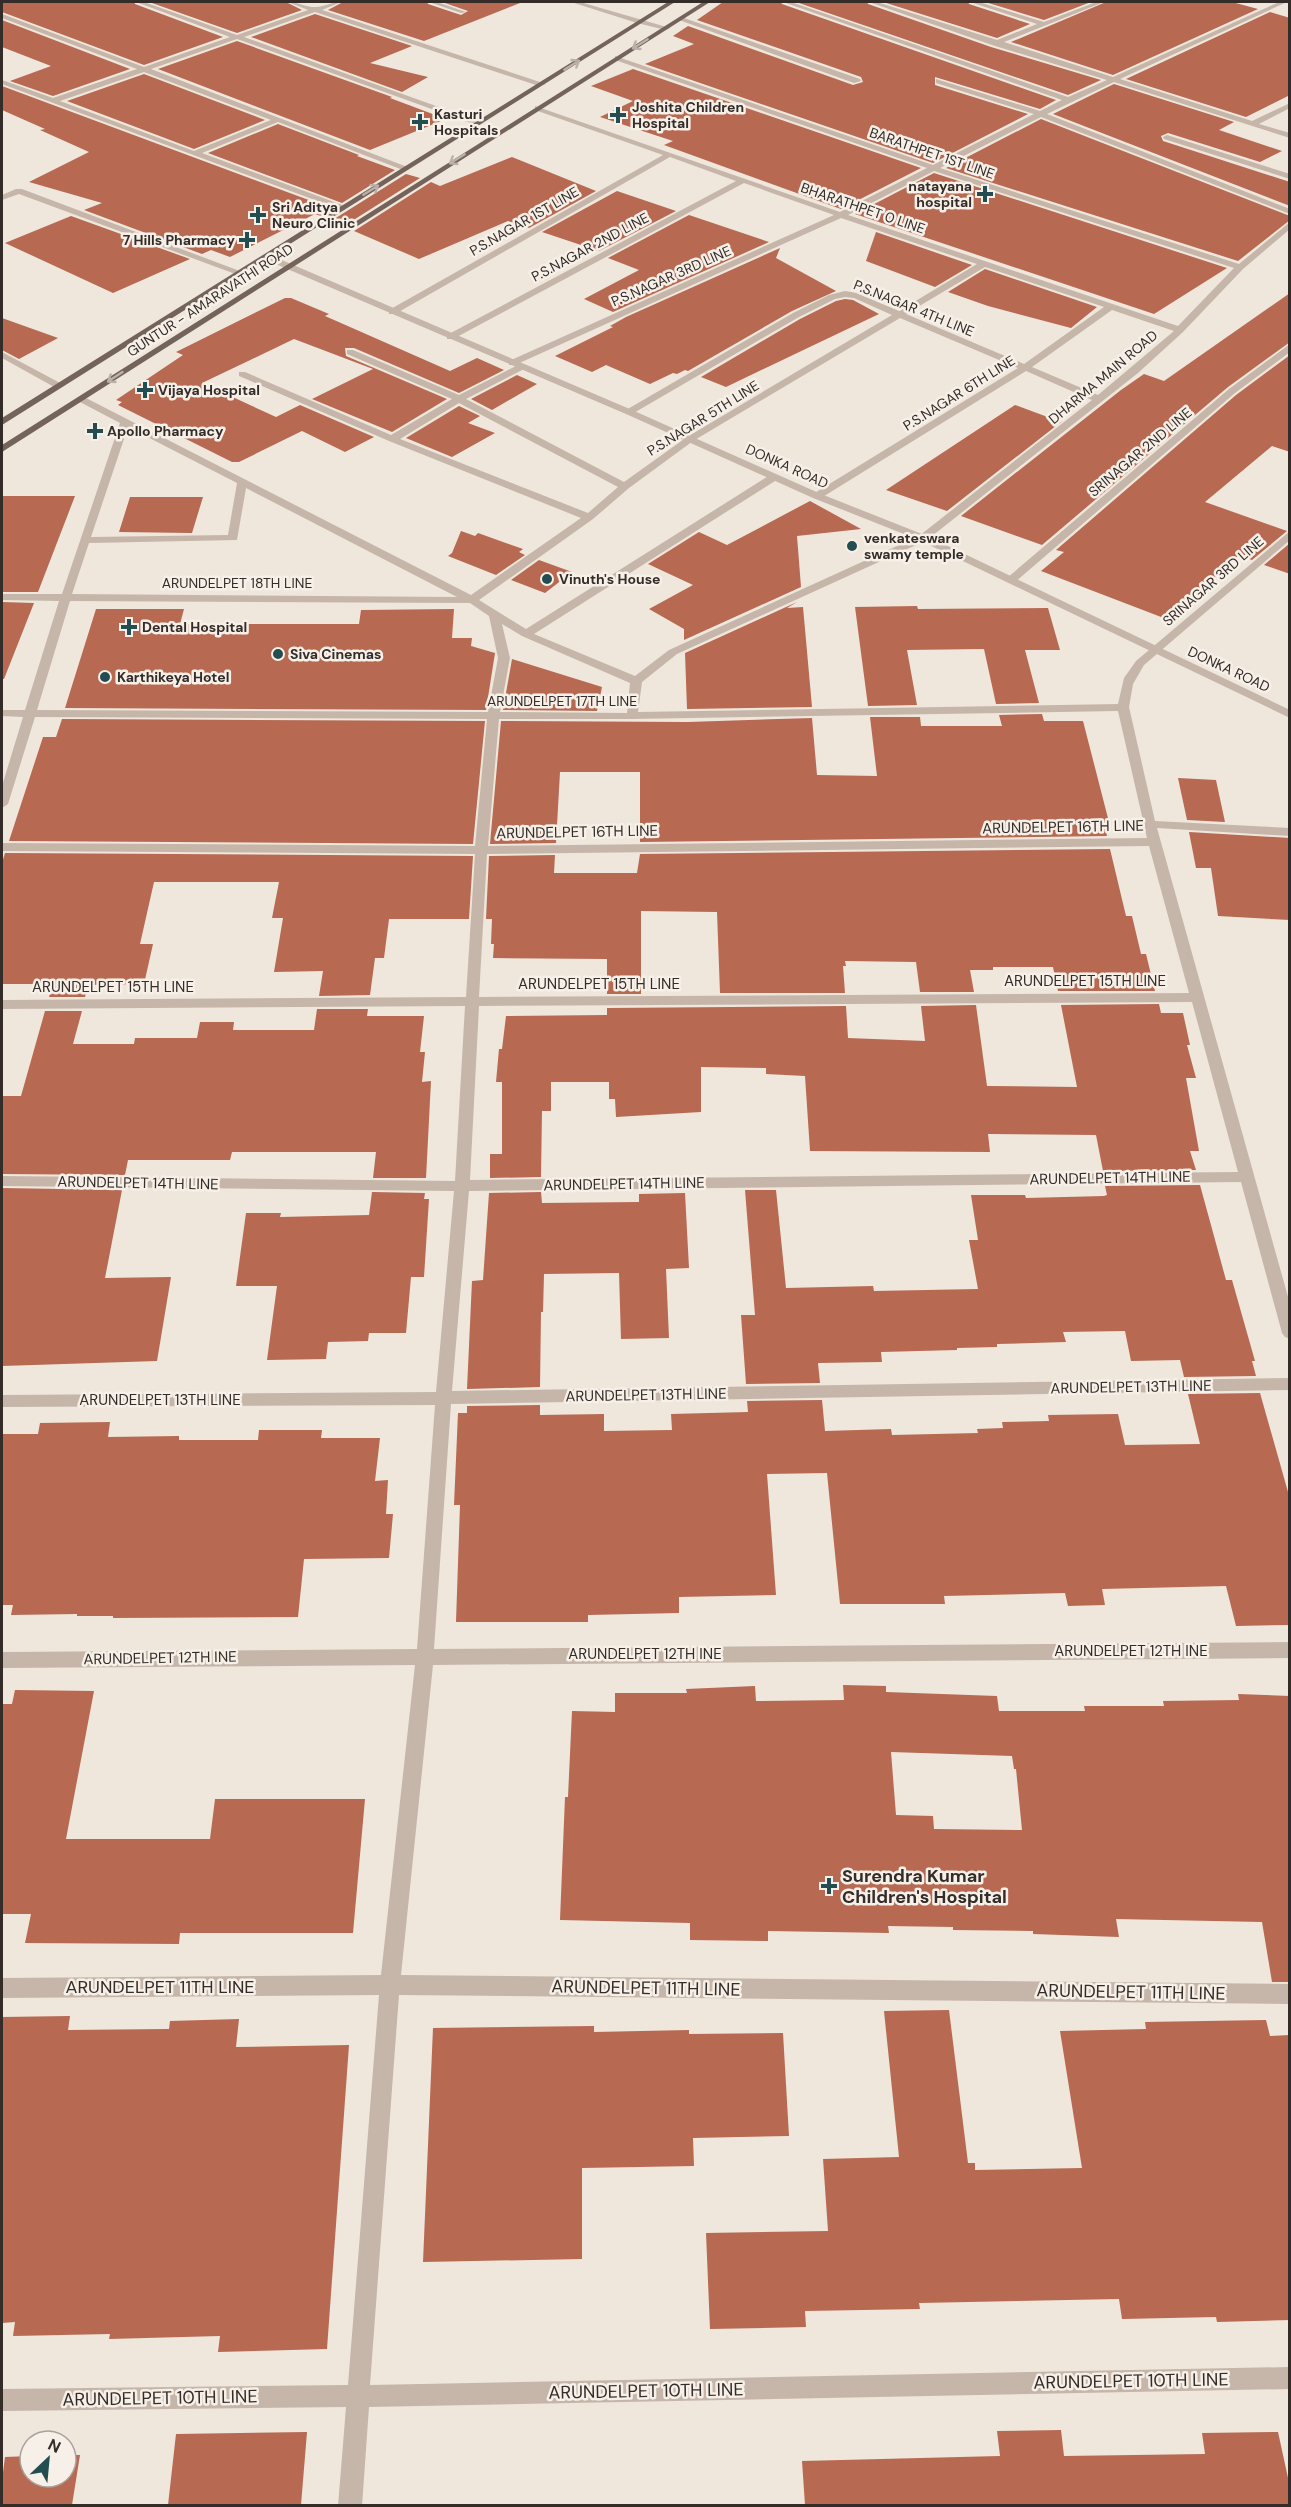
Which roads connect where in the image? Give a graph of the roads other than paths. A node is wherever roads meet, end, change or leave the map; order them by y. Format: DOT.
graph roads {
  1 [pos="139,2"];
  2 [pos="291,2"];
  3 [pos="338,2"];
  4 [pos="432,2"];
  5 [pos="574,2"];
  6 [pos="672,2"];
  7 [pos="707,2"];
  8 [pos="786,2"];
  9 [pos="872,2"];
  10 [pos="973,2"];
  11 [pos="1098,2"];
  12 [pos="1284,2"];
  13 [pos="1268,5"];
  14 [pos="315,10"];
  15 [pos="1290,10"];
  16 [pos="463,12"];
  17 [pos="2,16"];
  18 [pos="681,19"];
  19 [pos="639,22"];
  20 [pos="1044,24"];
  21 [pos="666,28"];
  22 [pos="240,36"];
  23 [pos="995,43"];
  24 [pos="618,58"];
  25 [pos="143,69"];
  26 [pos="1112,80"];
  27 [pos="857,81"];
  28 [pos="939,81"];
  29 [pos="2,82"];
  30 [pos="542,84"];
  31 [pos="1068,100"];
  32 [pos="52,101"];
  33 [pos="1290,105"];
  34 [pos="538,108"];
  35 [pos="1040,114"];
  36 [pos="277,120"];
  37 [pos="479,123"];
  38 [pos="1252,124"];
  39 [pos="1167,136"];
  40 [pos="1290,136"];
  41 [pos="193,154"];
  42 [pos="670,154"];
  43 [pos="406,168"];
  44 [pos="933,168"];
  45 [pos="1290,177"];
  46 [pos="744,180"];
  47 [pos="2,198"];
  48 [pos="342,208"];
  49 [pos="1290,212"];
  50 [pos="841,215"];
  51 [pos="1290,224"];
  52 [pos="267,257"];
  53 [pos="985,263"];
  54 [pos="289,266"];
  55 [pos="1240,267"];
  56 [pos="241,273"];
  57 [pos="1111,306"];
  58 [pos="392,312"];
  59 [pos="900,315"];
  60 [pos="1180,330"];
  61 [pos="450,337"];
  62 [pos="1290,347"];
  63 [pos="350,352"];
  64 [pos="2,355"];
  65 [pos="517,365"];
  66 [pos="1025,368"];
  67 [pos="242,374"];
  68 [pos="59,386"];
  69 [pos="81,399"];
  70 [pos="459,399"];
  71 [pos="1101,400"];
  72 [pos="629,412"];
  73 [pos="2,422"];
  74 [pos="125,422"];
  75 [pos="392,439"];
  76 [pos="690,439"];
  77 [pos="2,449"];
  78 [pos="774,477"];
  79 [pos="242,481"];
  80 [pos="625,486"];
  81 [pos="817,496"];
  82 [pos="590,517"];
  83 [pos="1290,534"];
  84 [pos="923,538"];
  85 [pos="86,540"];
  86 [pos="1011,579"];
  87 [pos="2,597"];
  88 [pos="66,597"];
  89 [pos="472,600"];
  90 [pos="494,615"];
  91 [pos="526,634"];
  92 [pos="1155,651"];
  93 [pos="636,681"];
  94 [pos="1123,707"];
  95 [pos="2,713"];
  96 [pos="32,713"];
  97 [pos="1290,715"];
  98 [pos="494,716"];
  99 [pos="632,716"];
  100 [pos="2,804"];
  101 [pos="1149,824"];
  102 [pos="1290,832"];
  103 [pos="1154,842"];
  104 [pos="2,847"];
  105 [pos="481,850"];
  106 [pos="1197,997"];
  107 [pos="472,1001"];
  108 [pos="2,1004"];
  109 [pos="1246,1177"];
  110 [pos="2,1181"];
  111 [pos="462,1186"];
  112 [pos="1290,1333"];
  113 [pos="1290,1384"];
  114 [pos="443,1398"];
  115 [pos="2,1401"];
  116 [pos="1290,1650"];
  117 [pos="425,1655"];
  118 [pos="2,1660"];
  119 [pos="390,1985"];
  120 [pos="2,1988"];
  121 [pos="1290,1994"];
  122 [pos="1290,2378"];
  123 [pos="357,2396"];
  124 [pos="2,2400"];
  125 [pos="350,2505"];
  1 -- 22 [label="street"];
  2 -- 14 [label="street"];
  3 -- 14 [label="street"];
  4 -- 16 [label="street"];
  5 -- 19 [label="street"];
  6 -- 19 [label="main road, GUNTUR - AMARAVATHI ROAD"];
  7 -- 18 [label="main road, GUNTUR - AMARAVATHI ROAD"];
  8 -- 31 [label="street"];
  9 -- 23 [label="street"];
  10 -- 20 [label="street"];
  11 -- 20 [label="street"];
  12 -- 13 [label="street, P.S.NAGAR 3RD LINE"];
  13 -- 15 [label="street"];
  13 -- 26 [label="street, P.S.NAGAR 3RD LINE"];
  14 -- 22 [label="street"];
  14 -- 30 [label="street"];
  17 -- 25 [label="street"];
  18 -- 21 [label="main road, GUNTUR - AMARAVATHI ROAD"];
  18 -- 27 [label="street"];
  19 -- 21 [label="street"];
  30 -- 19 [label="main road, GUNTUR - AMARAVATHI ROAD, one-way"];
  20 -- 23 [label="street"];
  21 -- 24 [label="main road, GUNTUR - AMARAVATHI ROAD, one-way"];
  22 -- 25 [label="street"];
  22 -- 37 [label="street"];
  23 -- 26 [label="street"];
  24 -- 34 [label="main road, GUNTUR - AMARAVATHI ROAD"];
  24 -- 44 [label="street, BARATHPET 1ST LINE"];
  25 -- 32 [label="street"];
  25 -- 36 [label="street"];
  26 -- 31 [label="street, P.S.NAGAR 3RD LINE"];
  26 -- 38 [label="street"];
  28 -- 35 [label="street"];
  29 -- 32 [label="street"];
  30 -- 37 [label="main road, GUNTUR - AMARAVATHI ROAD"];
  31 -- 35 [label="street, P.S.NAGAR 3RD LINE"];
  32 -- 41 [label="street"];
  33 -- 38 [label="street"];
  34 -- 42 [label="street, BHARATHPET 0 LINE"];
  34 -- 54 [label="main road, GUNTUR - AMARAVATHI ROAD, one-way"];
  35 -- 44 [label="street, P.S.NAGAR 3RD LINE"];
  35 -- 49 [label="street"];
  36 -- 41 [label="street"];
  36 -- 43 [label="street"];
  37 -- 43 [label="main road, GUNTUR - AMARAVATHI ROAD"];
  38 -- 40 [label="street"];
  39 -- 45 [label="street"];
  41 -- 48 [label="street"];
  42 -- 46 [label="street, BHARATHPET 0 LINE"];
  42 -- 58 [label="street, P.S.NAGAR 1ST LINE"];
  48 -- 43 [label="main road, GUNTUR - AMARAVATHI ROAD, one-way"];
  44 -- 50 [label="street, P.S.NAGAR 3RD LINE"];
  44 -- 55 [label="street, BARATHPET 1ST LINE"];
  46 -- 50 [label="street, BHARATHPET 0 LINE"];
  46 -- 61 [label="street, P.S.NAGAR 2ND LINE"];
  47 -- 56 [label="street"];
  48 -- 52 [label="main road, GUNTUR - AMARAVATHI ROAD"];
  50 -- 53 [label="street, BHARATHPET 0 LINE"];
  50 -- 65 [label="street, P.S.NAGAR 3RD LINE"];
  51 -- 55 [label="street, DHARMA MAIN ROAD"];
  52 -- 54 [label="street, DONKA ROAD"];
  52 -- 56 [label="main road, GUNTUR - AMARAVATHI ROAD"];
  53 -- 57 [label="street, BHARATHPET 0 LINE"];
  53 -- 59 [label="street, P.S.NAGAR 5TH LINE"];
  54 -- 58 [label="street, DONKA ROAD"];
  54 -- 69 [label="main road, GUNTUR - AMARAVATHI ROAD, one-way"];
  55 -- 60 [label="street, DHARMA MAIN ROAD"];
  56 -- 68 [label="main road, GUNTUR - AMARAVATHI ROAD"];
  57 -- 60 [label="street, BHARATHPET 0 LINE"];
  57 -- 66 [label="street, P.S.NAGAR 6TH LINE"];
  58 -- 61 [label="street, DONKA ROAD"];
  59 -- 66 [label="street, P.S.NAGAR 4TH LINE"];
  59 -- 72 [label="street, P.S.NAGAR 4TH LINE"];
  59 -- 76 [label="street, P.S.NAGAR 5TH LINE"];
  60 -- 71 [label="street, DHARMA MAIN ROAD"];
  61 -- 65 [label="street, DONKA ROAD"];
  62 -- 86 [label="street, SRINAGAR 2ND LINE"];
  63 -- 70 [label="street"];
  64 -- 68 [label="street"];
  65 -- 70 [label="street, P.S.NAGAR 3RD LINE"];
  65 -- 72 [label="street, DONKA ROAD"];
  66 -- 71 [label="street, P.S.NAGAR 4TH LINE"];
  66 -- 81 [label="street, P.S.NAGAR 6TH LINE"];
  67 -- 75 [label="street"];
  68 -- 73 [label="main road, GUNTUR - AMARAVATHI ROAD"];
  69 -- 74 [label="street"];
  69 -- 77 [label="main road, GUNTUR - AMARAVATHI ROAD"];
  70 -- 75 [label="street, P.S.NAGAR 3RD LINE"];
  70 -- 80 [label="street"];
  71 -- 84 [label="street, DHARMA MAIN ROAD"];
  72 -- 76 [label="street, DONKA ROAD"];
  74 -- 79 [label="street"];
  74 -- 85 [label="street"];
  75 -- 82 [label="street"];
  76 -- 78 [label="street, DONKA ROAD"];
  76 -- 80 [label="street, P.S.NAGAR 5TH LINE"];
  78 -- 81 [label="street, DONKA ROAD"];
  78 -- 91 [label="street"];
  79 -- 85 [label="street"];
  79 -- 89 [label="street"];
  80 -- 82 [label="street, P.S.NAGAR 5TH LINE"];
  81 -- 84 [label="street, DONKA ROAD"];
  82 -- 89 [label="street, P.S.NAGAR 5TH LINE"];
  83 -- 92 [label="street, SRINAGAR 3RD LINE"];
  84 -- 86 [label="street, DONKA ROAD"];
  84 -- 93 [label="street, DHARMA MAIN ROAD"];
  85 -- 88 [label="street"];
  86 -- 92 [label="street, DONKA ROAD"];
  87 -- 88 [label="street, ARUNDELPET 18TH LINE"];
  88 -- 89 [label="street, ARUNDELPET 18TH LINE"];
  88 -- 96 [label="street"];
  89 -- 90 [label="street"];
  90 -- 91 [label="street"];
  90 -- 98 [label="street"];
  91 -- 93 [label="street"];
  92 -- 94 [label="street, SRINAGAR 3RD LINE"];
  92 -- 97 [label="street, DONKA ROAD"];
  93 -- 99 [label="street"];
  94 -- 99 [label="street, ARUNDELPET 17TH LINE"];
  94 -- 101 [label="street"];
  95 -- 96 [label="street, ARUNDELPET 17TH LINE"];
  96 -- 98 [label="street, ARUNDELPET 17TH LINE"];
  96 -- 100 [label="street"];
  98 -- 99 [label="street, ARUNDELPET 17TH LINE"];
  98 -- 105 [label="street"];
  101 -- 102 [label="street"];
  101 -- 103 [label="street"];
  103 -- 105 [label="street, ARUNDELPET 16TH LINE"];
  103 -- 106 [label="street"];
  104 -- 105 [label="street, ARUNDELPET 16TH LINE"];
  105 -- 107 [label="street"];
  106 -- 107 [label="street, ARUNDELPET 15TH LINE"];
  106 -- 109 [label="street"];
  107 -- 108 [label="street, ARUNDELPET 15TH LINE"];
  107 -- 111 [label="street"];
  109 -- 111 [label="street, ARUNDELPET 14TH LINE"];
  109 -- 112 [label="street"];
  110 -- 111 [label="street, ARUNDELPET 14TH LINE"];
  111 -- 114 [label="street"];
  113 -- 114 [label="street, ARUNDELPET 13TH LINE"];
  114 -- 115 [label="street, ARUNDELPET 13TH LINE"];
  114 -- 117 [label="street"];
  116 -- 117 [label="street, ARUNDELPET 12TH INE"];
  117 -- 118 [label="street, ARUNDELPET 12TH INE"];
  117 -- 119 [label="street"];
  119 -- 120 [label="street, ARUNDELPET 11TH LINE"];
  119 -- 121 [label="street, ARUNDELPET 11TH LINE"];
  119 -- 123 [label="street"];
  122 -- 123 [label="street, ARUNDELPET 10TH LINE"];
  123 -- 124 [label="street, ARUNDELPET 10TH LINE"];
  123 -- 125 [label="street"];
}
